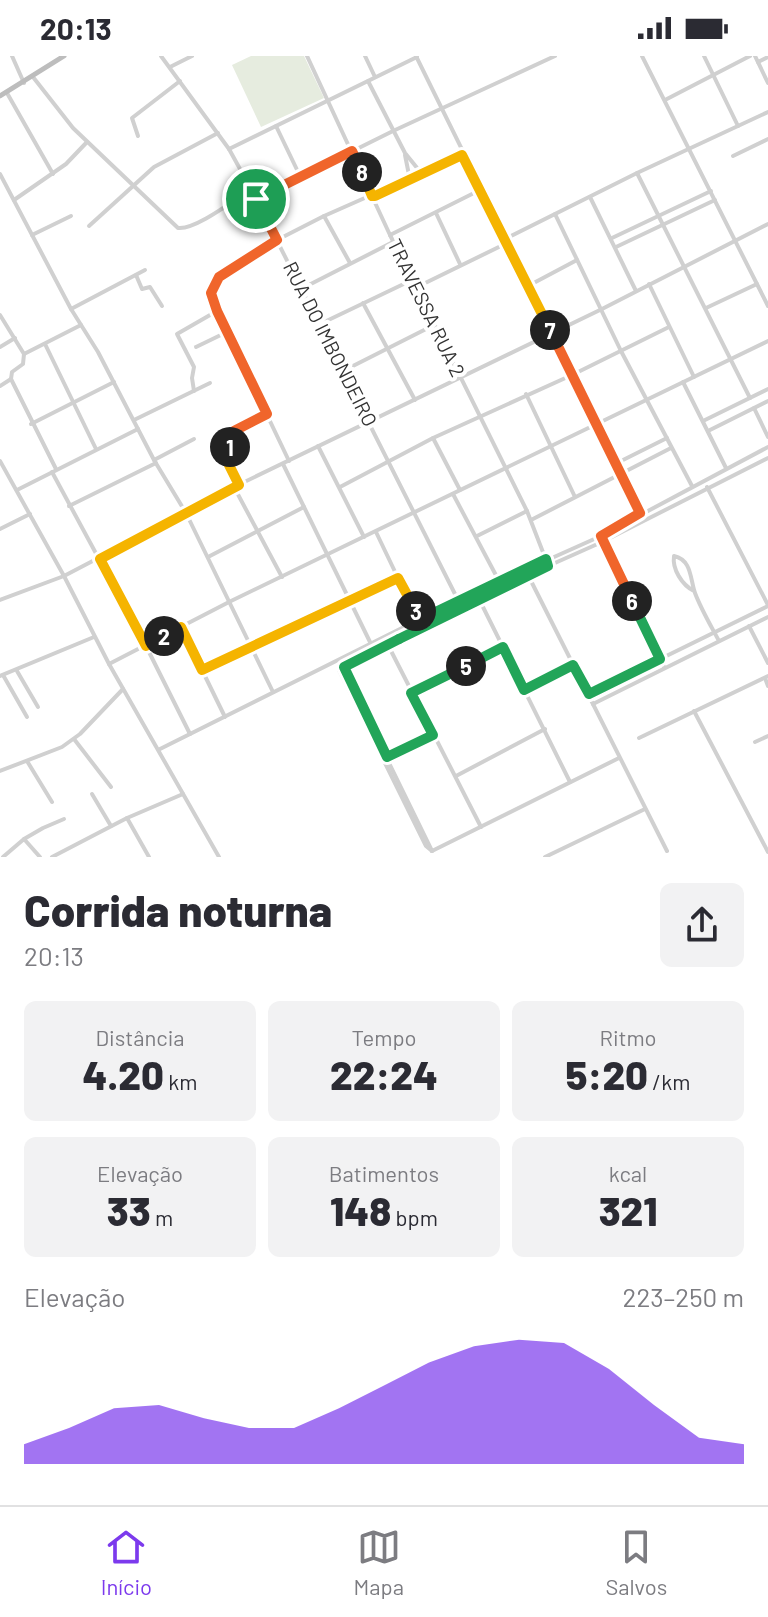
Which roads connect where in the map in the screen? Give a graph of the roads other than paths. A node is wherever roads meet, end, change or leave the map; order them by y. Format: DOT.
graph roads {
  1 [pos="12,56"];
  2 [pos="64,56"];
  3 [pos="161,56"];
  4 [pos="192,56"];
  5 [pos="317,56"];
  6 [pos="365,56"];
  7 [pos="417,56"];
  8 [pos="555,56"];
  9 [pos="642,56"];
  10 [pos="704,56"];
  11 [pos="752,56"];
  12 [pos="768,57"];
  13 [pos="308,58"];
  14 [pos="758,62"];
  15 [pos="170,67"];
  16 [pos="713,75"];
  17 [pos="33,77"];
  18 [pos="375,77"];
  19 [pos="180,81"];
  20 [pos="368,81"];
  21 [pos="24,83"];
  22 [pos="768,83"];
  23 [pos="7,93"];
  24 [pos="0,96"];
  25 [pos="329,100"];
  26 [pos="665,100"];
  27 [pos="441,109"];
  28 [pos="768,112"];
  29 [pos="276,126"];
  30 [pos="738,126"];
  31 [pos="393,131"];
  32 [pos="218,133"];
  33 [pos="138,136"];
  34 [pos="768,139"];
  35 [pos="87,142"];
  36 [pos="689,148"];
  37 [pos="229,149"];
  38 [pos="352,151"];
  39 [pos="405,153"];
  40 [pos="462,155"];
  41 [pos="733,156"];
  42 [pos="637,173"];
  43 [pos="0,174"];
  44 [pos="53,174"];
  45 [pos="422,174"];
  46 [pos="300,176"];
  47 [pos="410,180"];
  48 [pos="5,182"];
  49 [pos="133,186"];
  50 [pos="0,188"];
  51 [pos="251,189"];
  52 [pos="480,190"];
  53 [pos="711,191"];
  54 [pos="372,196"];
  55 [pos="590,197"];
  56 [pos="256,199"];
  57 [pos="14,200"];
  58 [pos="715,200"];
  59 [pos="436,213"];
  60 [pos="555,214"];
  61 [pos="71,216"];
  62 [pos="324,216"];
  63 [pos="660,217"];
  64 [pos="768,224"];
  65 [pos="664,225"];
  66 [pos="89,226"];
  67 [pos="32,235"];
  68 [pos="390,235"];
  69 [pos="612,238"];
  70 [pos="277,240"];
  71 [pos="736,240"];
  72 [pos="506,241"];
  73 [pos="393,242"];
  74 [pos="616,247"];
  75 [pos="577,260"];
  76 [pos="350,264"];
  77 [pos="460,264"];
  78 [pos="685,266"];
  79 [pos="145,270"];
  80 [pos="136,275"];
  81 [pos="412,280"];
  82 [pos="649,284"];
  83 [pos="757,284"];
  84 [pos="528,286"];
  85 [pos="415,288"];
  86 [pos="301,289"];
  87 [pos="636,291"];
  88 [pos="363,303"];
  89 [pos="162,306"];
  90 [pos="768,306"];
  91 [pos="706,308"];
  92 [pos="71,309"];
  93 [pos="602,309"];
  94 [pos="217,311"];
  95 [pos="0,315"];
  96 [pos="81,325"];
  97 [pos="318,325"];
  98 [pos="434,325"];
  99 [pos="669,327"];
  100 [pos="227,332"];
  101 [pos="552,333"];
  102 [pos="15,338"];
  103 [pos="768,341"];
  104 [pos="45,344"];
  105 [pos="0,347"];
  106 [pos="196,347"];
  107 [pos="387,348"];
  108 [pos="621,351"];
  109 [pos="24,354"];
  110 [pos="730,359"];
  111 [pos="341,372"];
  112 [pos="572,375"];
  113 [pos="694,377"];
  114 [pos="460,378"];
  115 [pos="11,379"];
  116 [pos="114,382"];
  117 [pos="683,382"];
  118 [pos="210,383"];
  119 [pos="0,386"];
  120 [pos="768,389"];
  121 [pos="194,391"];
  122 [pos="526,394"];
  123 [pos="750,398"];
  124 [pos="415,400"];
  125 [pos="646,400"];
  126 [pos="74,401"];
  127 [pos="768,401"];
  128 [pos="754,408"];
  129 [pos="267,414"];
  130 [pos="479,418"];
  131 [pos="134,420"];
  132 [pos="369,421"];
  133 [pos="703,421"];
  134 [pos="31,424"];
  135 [pos="596,424"];
  136 [pos="138,429"];
  137 [pos="708,431"];
  138 [pos="768,437"];
  139 [pos="433,438"];
  140 [pos="667,438"];
  141 [pos="194,439"];
  142 [pos="318,446"];
  143 [pos="551,446"];
  144 [pos="768,447"];
  145 [pos="671,448"];
  146 [pos="96,449"];
  147 [pos="768,458"];
  148 [pos="389,459"];
  149 [pos="0,461"];
  150 [pos="155,462"];
  151 [pos="286,463"];
  152 [pos="615,464"];
  153 [pos="503,468"];
  154 [pos="726,468"];
  155 [pos="2,470"];
  156 [pos="54,470"];
  157 [pos="620,473"];
  158 [pos="236,486"];
  159 [pos="692,486"];
  160 [pos="340,487"];
  161 [pos="707,487"];
  162 [pos="17,490"];
  163 [pos="460,490"];
  164 [pos="453,494"];
  165 [pos="575,497"];
  166 [pos="69,506"];
  167 [pos="304,507"];
  168 [pos="527,511"];
  169 [pos="186,513"];
  170 [pos="640,513"];
  171 [pos="30,514"];
  172 [pos="415,514"];
  173 [pos="531,520"];
  174 [pos="644,521"];
  175 [pos="0,529"];
  176 [pos="259,530"];
  177 [pos="376,532"];
  178 [pos="477,536"];
  179 [pos="365,538"];
  180 [pos="602,539"];
  181 [pos="328,555"];
  182 [pos="208,557"];
  183 [pos="100,559"];
  184 [pos="546,559"];
  185 [pos="548,566"];
  186 [pos="528,575"];
  187 [pos="64,576"];
  188 [pos="282,578"];
  189 [pos="398,578"];
  190 [pos="499,581"];
  191 [pos="694,591"];
  192 [pos="350,599"];
  193 [pos="479,599"];
  194 [pos="0,600"];
  195 [pos="458,600"];
  196 [pos="231,601"];
  197 [pos="768,606"];
  198 [pos="768,617"];
  199 [pos="421,619"];
  200 [pos="749,626"];
  201 [pos="181,627"];
  202 [pos="715,633"];
  203 [pos="94,636"];
  204 [pos="719,641"];
  205 [pos="371,644"];
  206 [pos="252,645"];
  207 [pos="388,645"];
  208 [pos="146,646"];
  209 [pos="503,647"];
  210 [pos="660,659"];
  211 [pos="768,663"];
  212 [pos="109,664"];
  213 [pos="573,665"];
  214 [pos="344,667"];
  215 [pos="664,667"];
  216 [pos="17,670"];
  217 [pos="202,670"];
  218 [pos="1,676"];
  219 [pos="766,677"];
  220 [pos="612,682"];
  221 [pos="768,686"];
  222 [pos="123,689"];
  223 [pos="524,690"];
  224 [pos="273,693"];
  225 [pos="411,693"];
  226 [pos="617,693"];
  227 [pos="589,694"];
  228 [pos="593,704"];
  229 [pos="38,707"];
  230 [pos="694,711"];
  231 [pos="27,717"];
  232 [pos="225,717"];
  233 [pos="545,729"];
  234 [pos="190,734"];
  235 [pos="433,735"];
  236 [pos="768,736"];
  237 [pos="639,738"];
  238 [pos="74,739"];
  239 [pos="755,742"];
  240 [pos="160,749"];
  241 [pos="387,757"];
  242 [pos="619,758"];
  243 [pos="27,761"];
  244 [pos="0,771"];
  245 [pos="456,776"];
  246 [pos="570,782"];
  247 [pos="111,787"];
  248 [pos="92,794"];
  249 [pos="185,794"];
  250 [pos="52,802"];
  251 [pos="645,809"];
  252 [pos="127,818"];
  253 [pos="64,819"];
  254 [pos="111,826"];
  255 [pos="481,827"];
  256 [pos="24,839"];
  257 [pos="667,851"];
  258 [pos="768,852"];
  259 [pos="435,853"];
  260 [pos="3,857"];
  261 [pos="40,857"];
  262 [pos="52,857"];
  263 [pos="149,857"];
  264 [pos="219,857"];
  265 [pos="545,857"];
  1 -- 21 [label="street"];
  2 -- 17 [label="main road"];
  3 -- 15 [label="street, RUA DO IMBONDEIRO"];
  4 -- 15 [label="street"];
  5 -- 13 [label="street"];
  6 -- 18 [label="street"];
  7 -- 18 [label="street"];
  7 -- 27 [label="street"];
  8 -- 27 [label="street"];
  9 -- 26 [label="street"];
  10 -- 16 [label="street"];
  11 -- 14 [label="street"];
  11 -- 16 [label="street"];
  12 -- 14 [label="street"];
  13 -- 25 [label="street, TRAVESSA RUA 2"];
  14 -- 22 [label="street"];
  15 -- 19 [label="street, RUA DO IMBONDEIRO"];
  16 -- 26 [label="street"];
  16 -- 30 [label="street"];
  17 -- 21 [label="main road"];
  17 -- 35 [label="street"];
  18 -- 20 [label="street"];
  19 -- 32 [label="street, RUA DO IMBONDEIRO"];
  19 -- 33 [label="street"];
  20 -- 25 [label="street"];
  20 -- 31 [label="street"];
  21 -- 23 [label="main road"];
  23 -- 24 [label="main road"];
  23 -- 44 [label="street"];
  25 -- 29 [label="street"];
  25 -- 38 [label="street, TRAVESSA RUA 2"];
  26 -- 36 [label="street"];
  27 -- 31 [label="street"];
  27 -- 40 [label="street"];
  28 -- 30 [label="street"];
  29 -- 37 [label="street"];
  29 -- 46 [label="street"];
  30 -- 36 [label="street"];
  31 -- 38 [label="street"];
  31 -- 39 [label="street"];
  32 -- 37 [label="street, RUA DO IMBONDEIRO"];
  32 -- 49 [label="street"];
  34 -- 41 [label="street"];
  35 -- 44 [label="street"];
  35 -- 49 [label="street"];
  36 -- 42 [label="street"];
  36 -- 53 [label="street"];
  37 -- 51 [label="street, RUA DO IMBONDEIRO"];
  38 -- 46 [label="street"];
  38 -- 54 [label="street, TRAVESSA RUA 2"];
  39 -- 45 [label="street"];
  39 -- 47 [label="street"];
  40 -- 45 [label="street"];
  40 -- 52 [label="street"];
  42 -- 55 [label="street"];
  42 -- 63 [label="street"];
  43 -- 48 [label="street"];
  44 -- 57 [label="street"];
  45 -- 47 [label="street"];
  46 -- 56 [label="street"];
  47 -- 54 [label="street"];
  48 -- 50 [label="street"];
  48 -- 57 [label="street"];
  49 -- 51 [label="street"];
  49 -- 66 [label="street"];
  51 -- 56 [label="street, RUA DO IMBONDEIRO"];
  52 -- 59 [label="street"];
  52 -- 72 [label="street"];
  53 -- 58 [label="street"];
  53 -- 63 [label="street"];
  54 -- 62 [label="street"];
  54 -- 68 [label="street, TRAVESSA RUA 2"];
  55 -- 60 [label="street"];
  55 -- 69 [label="street"];
  56 -- 70 [label="street, RUA DO IMBONDEIRO"];
  57 -- 67 [label="street"];
  58 -- 65 [label="street"];
  58 -- 71 [label="street"];
  59 -- 68 [label="street"];
  59 -- 77 [label="street"];
  60 -- 72 [label="street"];
  60 -- 75 [label="street"];
  61 -- 67 [label="street"];
  62 -- 70 [label="street"];
  62 -- 76 [label="street"];
  63 -- 65 [label="street"];
  63 -- 69 [label="street"];
  64 -- 71 [label="street"];
  65 -- 74 [label="street"];
  65 -- 78 [label="street"];
  67 -- 92 [label="street"];
  68 -- 73 [label="street, TRAVESSA RUA 2"];
  69 -- 74 [label="street"];
  70 -- 86 [label="street, RUA DO IMBONDEIRO"];
  70 -- 94 [label="street"];
  71 -- 78 [label="street"];
  71 -- 83 [label="street"];
  72 -- 77 [label="street"];
  72 -- 84 [label="street"];
  73 -- 76 [label="street"];
  73 -- 81 [label="street, TRAVESSA RUA 2"];
  74 -- 87 [label="street"];
  75 -- 84 [label="street"];
  75 -- 93 [label="street"];
  76 -- 86 [label="street"];
  77 -- 85 [label="street"];
  78 -- 82 [label="street"];
  78 -- 91 [label="street"];
  79 -- 80 [label="street"];
  80 -- 89 [label="street"];
  80 -- 92 [label="street"];
  81 -- 85 [label="street, TRAVESSA RUA 2"];
  81 -- 88 [label="street"];
  82 -- 87 [label="street"];
  82 -- 99 [label="street"];
  83 -- 90 [label="street"];
  83 -- 91 [label="street"];
  84 -- 101 [label="street"];
  85 -- 98 [label="street, TRAVESSA RUA 2"];
  86 -- 97 [label="street, RUA DO IMBONDEIRO"];
  87 -- 93 [label="street"];
  88 -- 97 [label="street"];
  88 -- 107 [label="street"];
  91 -- 110 [label="street"];
  92 -- 96 [label="street"];
  93 -- 101 [label="street"];
  93 -- 108 [label="street"];
  94 -- 100 [label="street"];
  94 -- 121 [label="street"];
  95 -- 102 [label="street"];
  96 -- 104 [label="street"];
  96 -- 116 [label="street"];
  97 -- 111 [label="street, RUA DO IMBONDEIRO"];
  98 -- 107 [label="street"];
  98 -- 114 [label="street, TRAVESSA RUA 2"];
  99 -- 108 [label="street"];
  99 -- 113 [label="street"];
  100 -- 106 [label="street"];
  100 -- 129 [label="street"];
  101 -- 112 [label="street"];
  101 -- 114 [label="street"];
  102 -- 105 [label="street"];
  102 -- 109 [label="street"];
  103 -- 110 [label="street"];
  104 -- 109 [label="street"];
  104 -- 126 [label="street"];
  107 -- 111 [label="street"];
  107 -- 124 [label="street"];
  108 -- 112 [label="street"];
  108 -- 125 [label="street"];
  109 -- 115 [label="street"];
  110 -- 113 [label="street"];
  110 -- 123 [label="street"];
  111 -- 132 [label="street, RUA DO IMBONDEIRO"];
  112 -- 122 [label="street"];
  112 -- 135 [label="street"];
  113 -- 117 [label="street"];
  114 -- 124 [label="street"];
  114 -- 130 [label="street, TRAVESSA RUA 2"];
  115 -- 119 [label="street"];
  115 -- 134 [label="street"];
  116 -- 126 [label="street"];
  116 -- 131 [label="street"];
  117 -- 125 [label="street"];
  117 -- 133 [label="street"];
  118 -- 121 [label="street"];
  120 -- 123 [label="street"];
  121 -- 131 [label="street"];
  122 -- 130 [label="street"];
  122 -- 143 [label="street"];
  123 -- 128 [label="street"];
  123 -- 128 [label="street"];
  123 -- 133 [label="street"];
  124 -- 132 [label="street"];
  125 -- 135 [label="street"];
  125 -- 140 [label="street"];
  126 -- 134 [label="street"];
  126 -- 146 [label="street"];
  127 -- 128 [label="street"];
  128 -- 137 [label="street"];
  128 -- 138 [label="street"];
  129 -- 151 [label="street"];
  129 -- 158 [label="street"];
  130 -- 139 [label="street"];
  130 -- 153 [label="street, TRAVESSA RUA 2"];
  131 -- 136 [label="street"];
  132 -- 142 [label="street"];
  132 -- 148 [label="street, RUA DO IMBONDEIRO"];
  133 -- 137 [label="street"];
  134 -- 156 [label="street"];
  135 -- 143 [label="street"];
  135 -- 152 [label="street"];
  136 -- 146 [label="street"];
  136 -- 150 [label="street"];
  137 -- 154 [label="street"];
  139 -- 148 [label="street"];
  139 -- 163 [label="street"];
  140 -- 145 [label="street"];
  140 -- 152 [label="street"];
  141 -- 150 [label="street"];
  142 -- 151 [label="street"];
  142 -- 160 [label="street"];
  143 -- 153 [label="street"];
  143 -- 165 [label="street"];
  144 -- 154 [label="street"];
  145 -- 157 [label="street"];
  145 -- 159 [label="street"];
  146 -- 156 [label="street"];
  147 -- 161 [label="street"];
  148 -- 160 [label="street"];
  148 -- 172 [label="street, RUA DO IMBONDEIRO"];
  149 -- 155 [label="street"];
  150 -- 166 [label="street"];
  150 -- 169 [label="street"];
  151 -- 158 [label="street"];
  151 -- 167 [label="street"];
  152 -- 157 [label="street"];
  153 -- 163 [label="street"];
  153 -- 168 [label="street, TRAVESSA RUA 2"];
  154 -- 159 [label="street"];
  155 -- 162 [label="street"];
  156 -- 162 [label="street"];
  156 -- 166 [label="street"];
  157 -- 165 [label="street"];
  157 -- 170 [label="street"];
  158 -- 169 [label="street"];
  158 -- 176 [label="street"];
  159 -- 170 [label="street"];
  160 -- 179 [label="street"];
  161 -- 174 [label="street"];
  161 -- 197 [label="street"];
  162 -- 171 [label="street"];
  163 -- 164 [label="street"];
  164 -- 172 [label="street"];
  164 -- 178 [label="street"];
  165 -- 173 [label="street"];
  166 -- 183 [label="street"];
  167 -- 176 [label="street"];
  167 -- 181 [label="street"];
  168 -- 173 [label="street, TRAVESSA RUA 2"];
  168 -- 178 [label="street"];
  169 -- 182 [label="street"];
  169 -- 183 [label="street"];
  170 -- 174 [label="street"];
  170 -- 180 [label="street"];
  171 -- 175 [label="street"];
  171 -- 187 [label="street"];
  172 -- 177 [label="street"];
  172 -- 195 [label="street, RUA DO IMBONDEIRO"];
  173 -- 184 [label="street, TRAVESSA RUA 2"];
  174 -- 180 [label="street"];
  176 -- 182 [label="street"];
  176 -- 188 [label="street"];
  177 -- 179 [label="street"];
  177 -- 189 [label="street"];
  178 -- 190 [label="street"];
  179 -- 181 [label="street"];
  180 -- 184 [label="street"];
  180 -- 185 [label="street"];
  180 -- 210 [label="street"];
  181 -- 188 [label="street"];
  181 -- 192 [label="street"];
  182 -- 196 [label="street"];
  183 -- 187 [label="street"];
  183 -- 208 [label="street"];
  184 -- 185 [label="street, TRAVESSA RUA 2"];
  184 -- 190 [label="street"];
  185 -- 186 [label="street"];
  186 -- 193 [label="street"];
  186 -- 213 [label="street"];
  187 -- 194 [label="street"];
  187 -- 203 [label="street"];
  188 -- 196 [label="street"];
  189 -- 192 [label="street"];
  189 -- 199 [label="street"];
  190 -- 195 [label="street"];
  191 -- 191 [label="street"];
  191 -- 202 [label="street"];
  192 -- 205 [label="street"];
  192 -- 206 [label="street"];
  193 -- 207 [label="street"];
  193 -- 209 [label="street"];
  195 -- 199 [label="street"];
  196 -- 201 [label="street"];
  196 -- 206 [label="street"];
  197 -- 202 [label="street"];
  198 -- 200 [label="street"];
  199 -- 205 [label="street"];
  200 -- 204 [label="street"];
  200 -- 211 [label="street"];
  201 -- 208 [label="street"];
  201 -- 217 [label="street"];
  202 -- 204 [label="street"];
  202 -- 210 [label="street"];
  203 -- 212 [label="street"];
  203 -- 216 [label="street"];
  204 -- 215 [label="street"];
  205 -- 224 [label="street"];
  206 -- 217 [label="street"];
  206 -- 224 [label="street"];
  207 -- 214 [label="street"];
  207 -- 225 [label="street"];
  208 -- 212 [label="street"];
  208 -- 234 [label="street"];
  209 -- 223 [label="street"];
  209 -- 225 [label="street"];
  210 -- 215 [label="street"];
  210 -- 220 [label="street"];
  212 -- 222 [label="street"];
  213 -- 223 [label="street"];
  213 -- 227 [label="street"];
  214 -- 241 [label="street"];
  214 -- 259 [label="street"];
  215 -- 226 [label="street"];
  216 -- 218 [label="street"];
  216 -- 229 [label="street"];
  217 -- 232 [label="street"];
  218 -- 231 [label="street"];
  219 -- 221 [label="street"];
  219 -- 230 [label="street"];
  220 -- 226 [label="street"];
  220 -- 227 [label="street"];
  222 -- 238 [label="street"];
  222 -- 240 [label="street"];
  223 -- 233 [label="street"];
  224 -- 232 [label="street"];
  225 -- 235 [label="street"];
  226 -- 228 [label="street"];
  227 -- 228 [label="street"];
  228 -- 242 [label="street"];
  230 -- 237 [label="street"];
  230 -- 258 [label="street"];
  232 -- 234 [label="street"];
  233 -- 245 [label="street"];
  233 -- 246 [label="street"];
  234 -- 240 [label="street"];
  235 -- 241 [label="street"];
  235 -- 245 [label="street"];
  236 -- 239 [label="street"];
  238 -- 243 [label="street"];
  238 -- 247 [label="street"];
  240 -- 249 [label="street"];
  241 -- 259 [label="street"];
  242 -- 246 [label="street"];
  242 -- 251 [label="street"];
  243 -- 244 [label="street"];
  243 -- 250 [label="street"];
  245 -- 255 [label="street"];
  246 -- 255 [label="street"];
  248 -- 254 [label="street"];
  249 -- 252 [label="street"];
  249 -- 264 [label="street"];
  251 -- 257 [label="street"];
  251 -- 265 [label="street"];
  252 -- 254 [label="street"];
  252 -- 263 [label="street"];
  253 -- 256 [label="street"];
  254 -- 262 [label="street"];
  255 -- 259 [label="street"];
  256 -- 260 [label="street"];
  256 -- 261 [label="street"];
}
